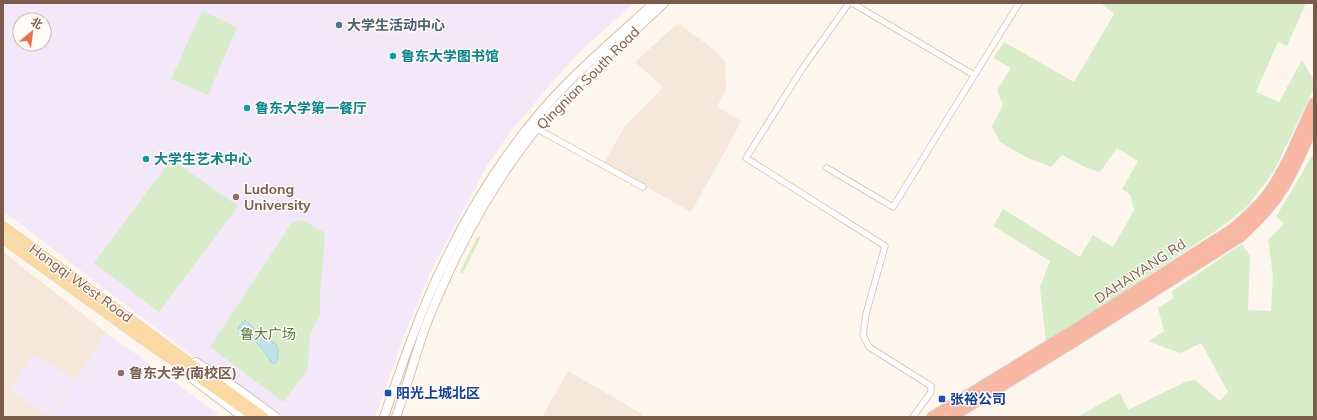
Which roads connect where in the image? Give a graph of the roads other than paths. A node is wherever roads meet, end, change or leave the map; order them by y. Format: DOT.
graph roads {
  1 [pos="654,3"];
  2 [pos="664,3"];
  3 [pos="850,3"];
  4 [pos="1019,3"];
  5 [pos="974,75"];
  6 [pos="1314,102"];
  7 [pos="1314,125"];
  8 [pos="537,129"];
  9 [pos="827,168"];
  10 [pos="643,187"];
  11 [pos="3,226"];
  12 [pos="3,239"];
  13 [pos="160,340"];
  14 [pos="153,347"];
  15 [pos="243,417"];
  16 [pos="254,417"];
  17 [pos="264,417"];
  18 [pos="276,417"];
  19 [pos="384,417"];
  20 [pos="396,417"];
  21 [pos="913,417"];
  22 [pos="932,417"];
  23 [pos="951,417"];
  1 -- 19 [label="main road, Qingnian South Road"];
  2 -- 8 [label="main road, Qingnian South Road"];
  3 -- 5 [label="street"];
  3 -- 21 [label="street"];
  4 -- 5 [label="street"];
  5 -- 9 [label="street"];
  6 -- 22 [label="highway, DAHAIYANG Rd"];
  7 -- 23 [label="highway, DAHAIYANG Rd"];
  8 -- 10 [label="street"];
  8 -- 20 [label="main road, Qingnian South Road"];
  11 -- 13 [label="main road, Hongqi West Road"];
  12 -- 14 [label="main road, Hongqi West Road"];
  13 -- 17 [label="main road, Hongqi West Road"];
  13 -- 18 [label="main road"];
  14 -- 15 [label="main road"];
  14 -- 16 [label="main road, Hongqi West Road"];
}
